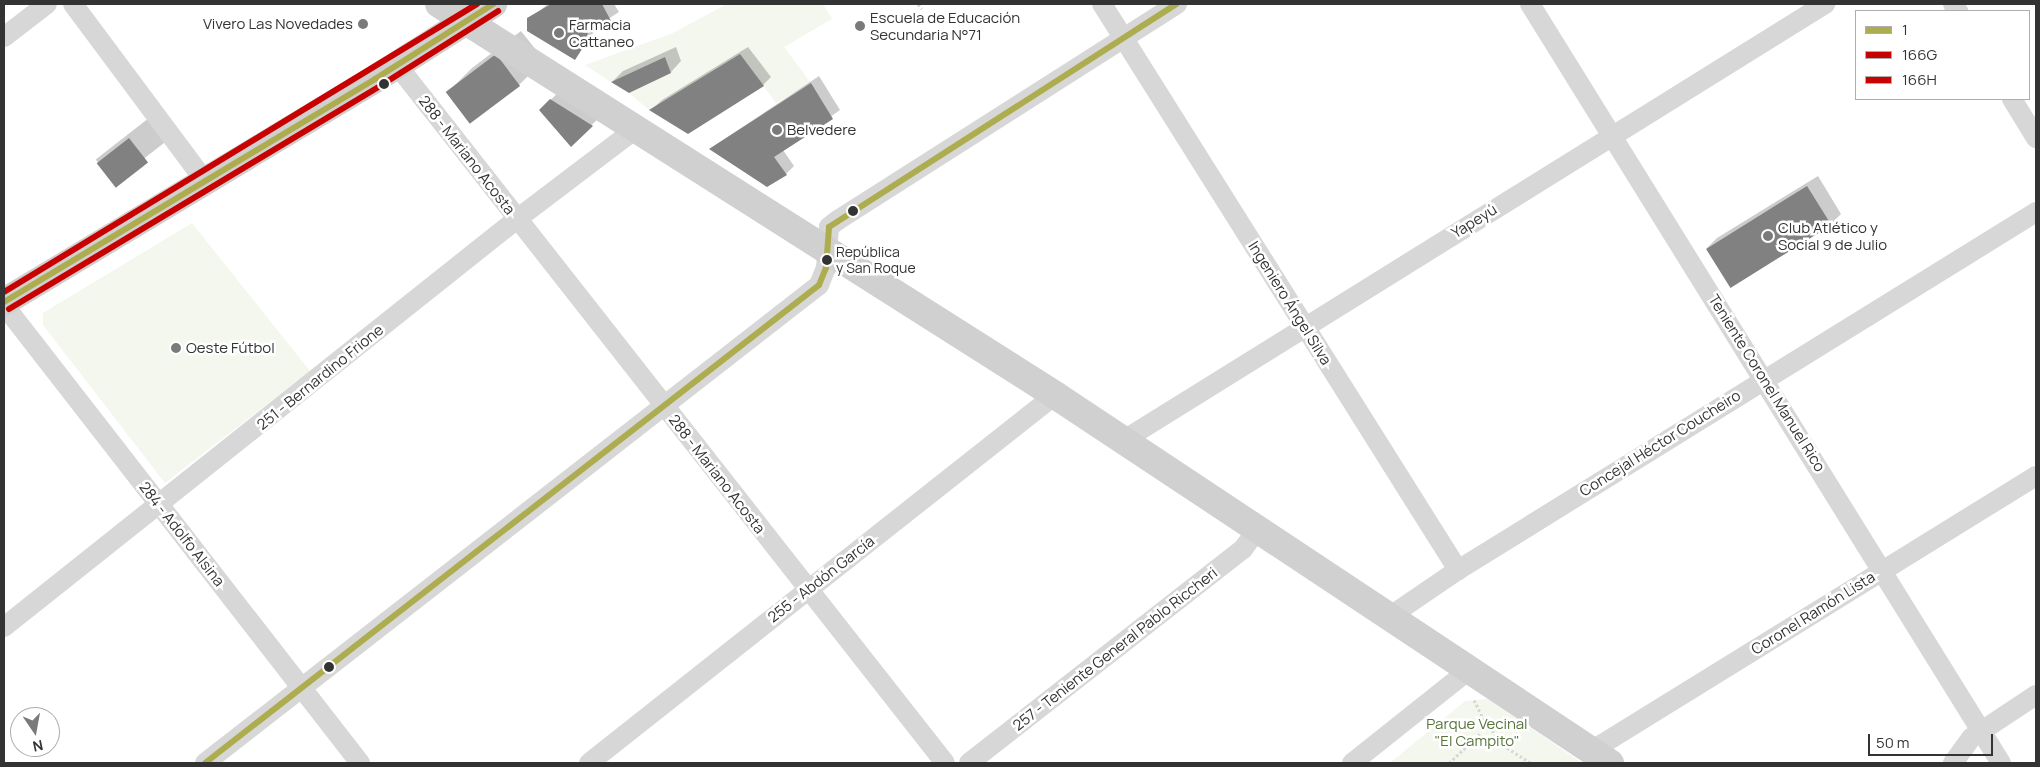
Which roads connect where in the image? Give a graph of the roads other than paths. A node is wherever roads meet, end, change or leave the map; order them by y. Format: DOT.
graph roads {
  1 [pos="47,4"];
  2 [pos="73,4"];
  3 [pos="439,4"];
  4 [pos="493,4"];
  5 [pos="1102,4"];
  6 [pos="1177,4"];
  7 [pos="1530,4"];
  8 [pos="1825,4"];
  9 [pos="466,20"];
  10 [pos="4,37"];
  11 [pos="1122,37"];
  12 [pos="397,65"];
  13 [pos="2013,100"];
  14 [pos="637,128"];
  15 [pos="1611,134"];
  16 [pos="2036,138"];
  17 [pos="205,181"];
  18 [pos="2036,212"];
  19 [pos="517,219"];
  20 [pos="826,252"];
  21 [pos="4,303"];
  22 [pos="1306,327"];
  23 [pos="1764,378"];
  24 [pos="1055,395"];
  25 [pos="664,407"];
  26 [pos="1124,440"];
  27 [pos="2036,476"];
  28 [pos="160,506"];
  29 [pos="1257,530"];
  30 [pos="1883,569"];
  31 [pos="1458,570"];
  32 [pos="808,589"];
  33 [pos="1389,617"];
  34 [pos="4,627"];
  35 [pos="1470,682"];
  36 [pos="301,687"];
  37 [pos="2036,695"];
  38 [pos="1980,730"];
  39 [pos="1600,757"];
  40 [pos="205,763"];
  41 [pos="360,763"];
  42 [pos="589,763"];
  43 [pos="945,763"];
  44 [pos="969,763"];
  45 [pos="1352,763"];
  46 [pos="1953,763"];
  47 [pos="2002,763"];
  1 -- 10 [label="street"];
  2 -- 17 [label="street"];
  3 -- 9 [label="main road"];
  4 -- 9 [label="main road"];
  5 -- 11 [label="street, Ingeniero Ángel Silva"];
  6 -- 11 [label="street"];
  7 -- 15 [label="street, Teniente Coronel Manuel Rico"];
  8 -- 15 [label="street, Yapeyú"];
  9 -- 12 [label="main road"];
  9 -- 14 [label="main road"];
  11 -- 20 [label="street"];
  11 -- 22 [label="street, Ingeniero Ángel Silva"];
  12 -- 17 [label="main road"];
  12 -- 19 [label="street, 288 - Mariano Acosta"];
  13 -- 16 [label="street"];
  14 -- 19 [label="street, 251 - Bernardino Frione"];
  14 -- 20 [label="main road"];
  15 -- 22 [label="street, Yapeyú"];
  15 -- 23 [label="street, Teniente Coronel Manuel Rico"];
  17 -- 21 [label="main road"];
  18 -- 23 [label="street, Concejal Héctor Coucheiro"];
  19 -- 25 [label="street, 288 - Mariano Acosta"];
  19 -- 28 [label="street, 251 - Bernardino Frione"];
  20 -- 24 [label="main road"];
  20 -- 25 [label="street"];
  21 -- 28 [label="street, 284 - Adolfo Alsina"];
  22 -- 26 [label="street, Yapeyú"];
  22 -- 31 [label="street, Ingeniero Ángel Silva"];
  23 -- 30 [label="street, Teniente Coronel Manuel Rico"];
  23 -- 31 [label="street, Concejal Héctor Coucheiro"];
  24 -- 26 [label="main road"];
  24 -- 32 [label="street, 255 - Abdón García"];
  25 -- 32 [label="street, 288 - Mariano Acosta"];
  25 -- 36 [label="street"];
  26 -- 29 [label="main road"];
  27 -- 30 [label="street, Coronel Ramón Lista"];
  28 -- 34 [label="street, 251 - Bernardino Frione"];
  28 -- 36 [label="street, 284 - Adolfo Alsina"];
  29 -- 33 [label="main road"];
  29 -- 44 [label="street, 257 - Teniente General Pablo Riccheri"];
  30 -- 38 [label="street, Teniente Coronel Manuel Rico"];
  30 -- 39 [label="street, Coronel Ramón Lista"];
  31 -- 33 [label="street, Concejal Héctor Coucheiro"];
  32 -- 42 [label="street, 255 - Abdón García"];
  32 -- 43 [label="street, 288 - Mariano Acosta"];
  33 -- 35 [label="main road"];
  35 -- 39 [label="main road"];
  35 -- 45 [label="street"];
  36 -- 40 [label="street"];
  36 -- 41 [label="street, 284 - Adolfo Alsina"];
  37 -- 38 [label="street"];
  38 -- 46 [label="street"];
  38 -- 47 [label="street, Teniente Coronel Manuel Rico"];
}
